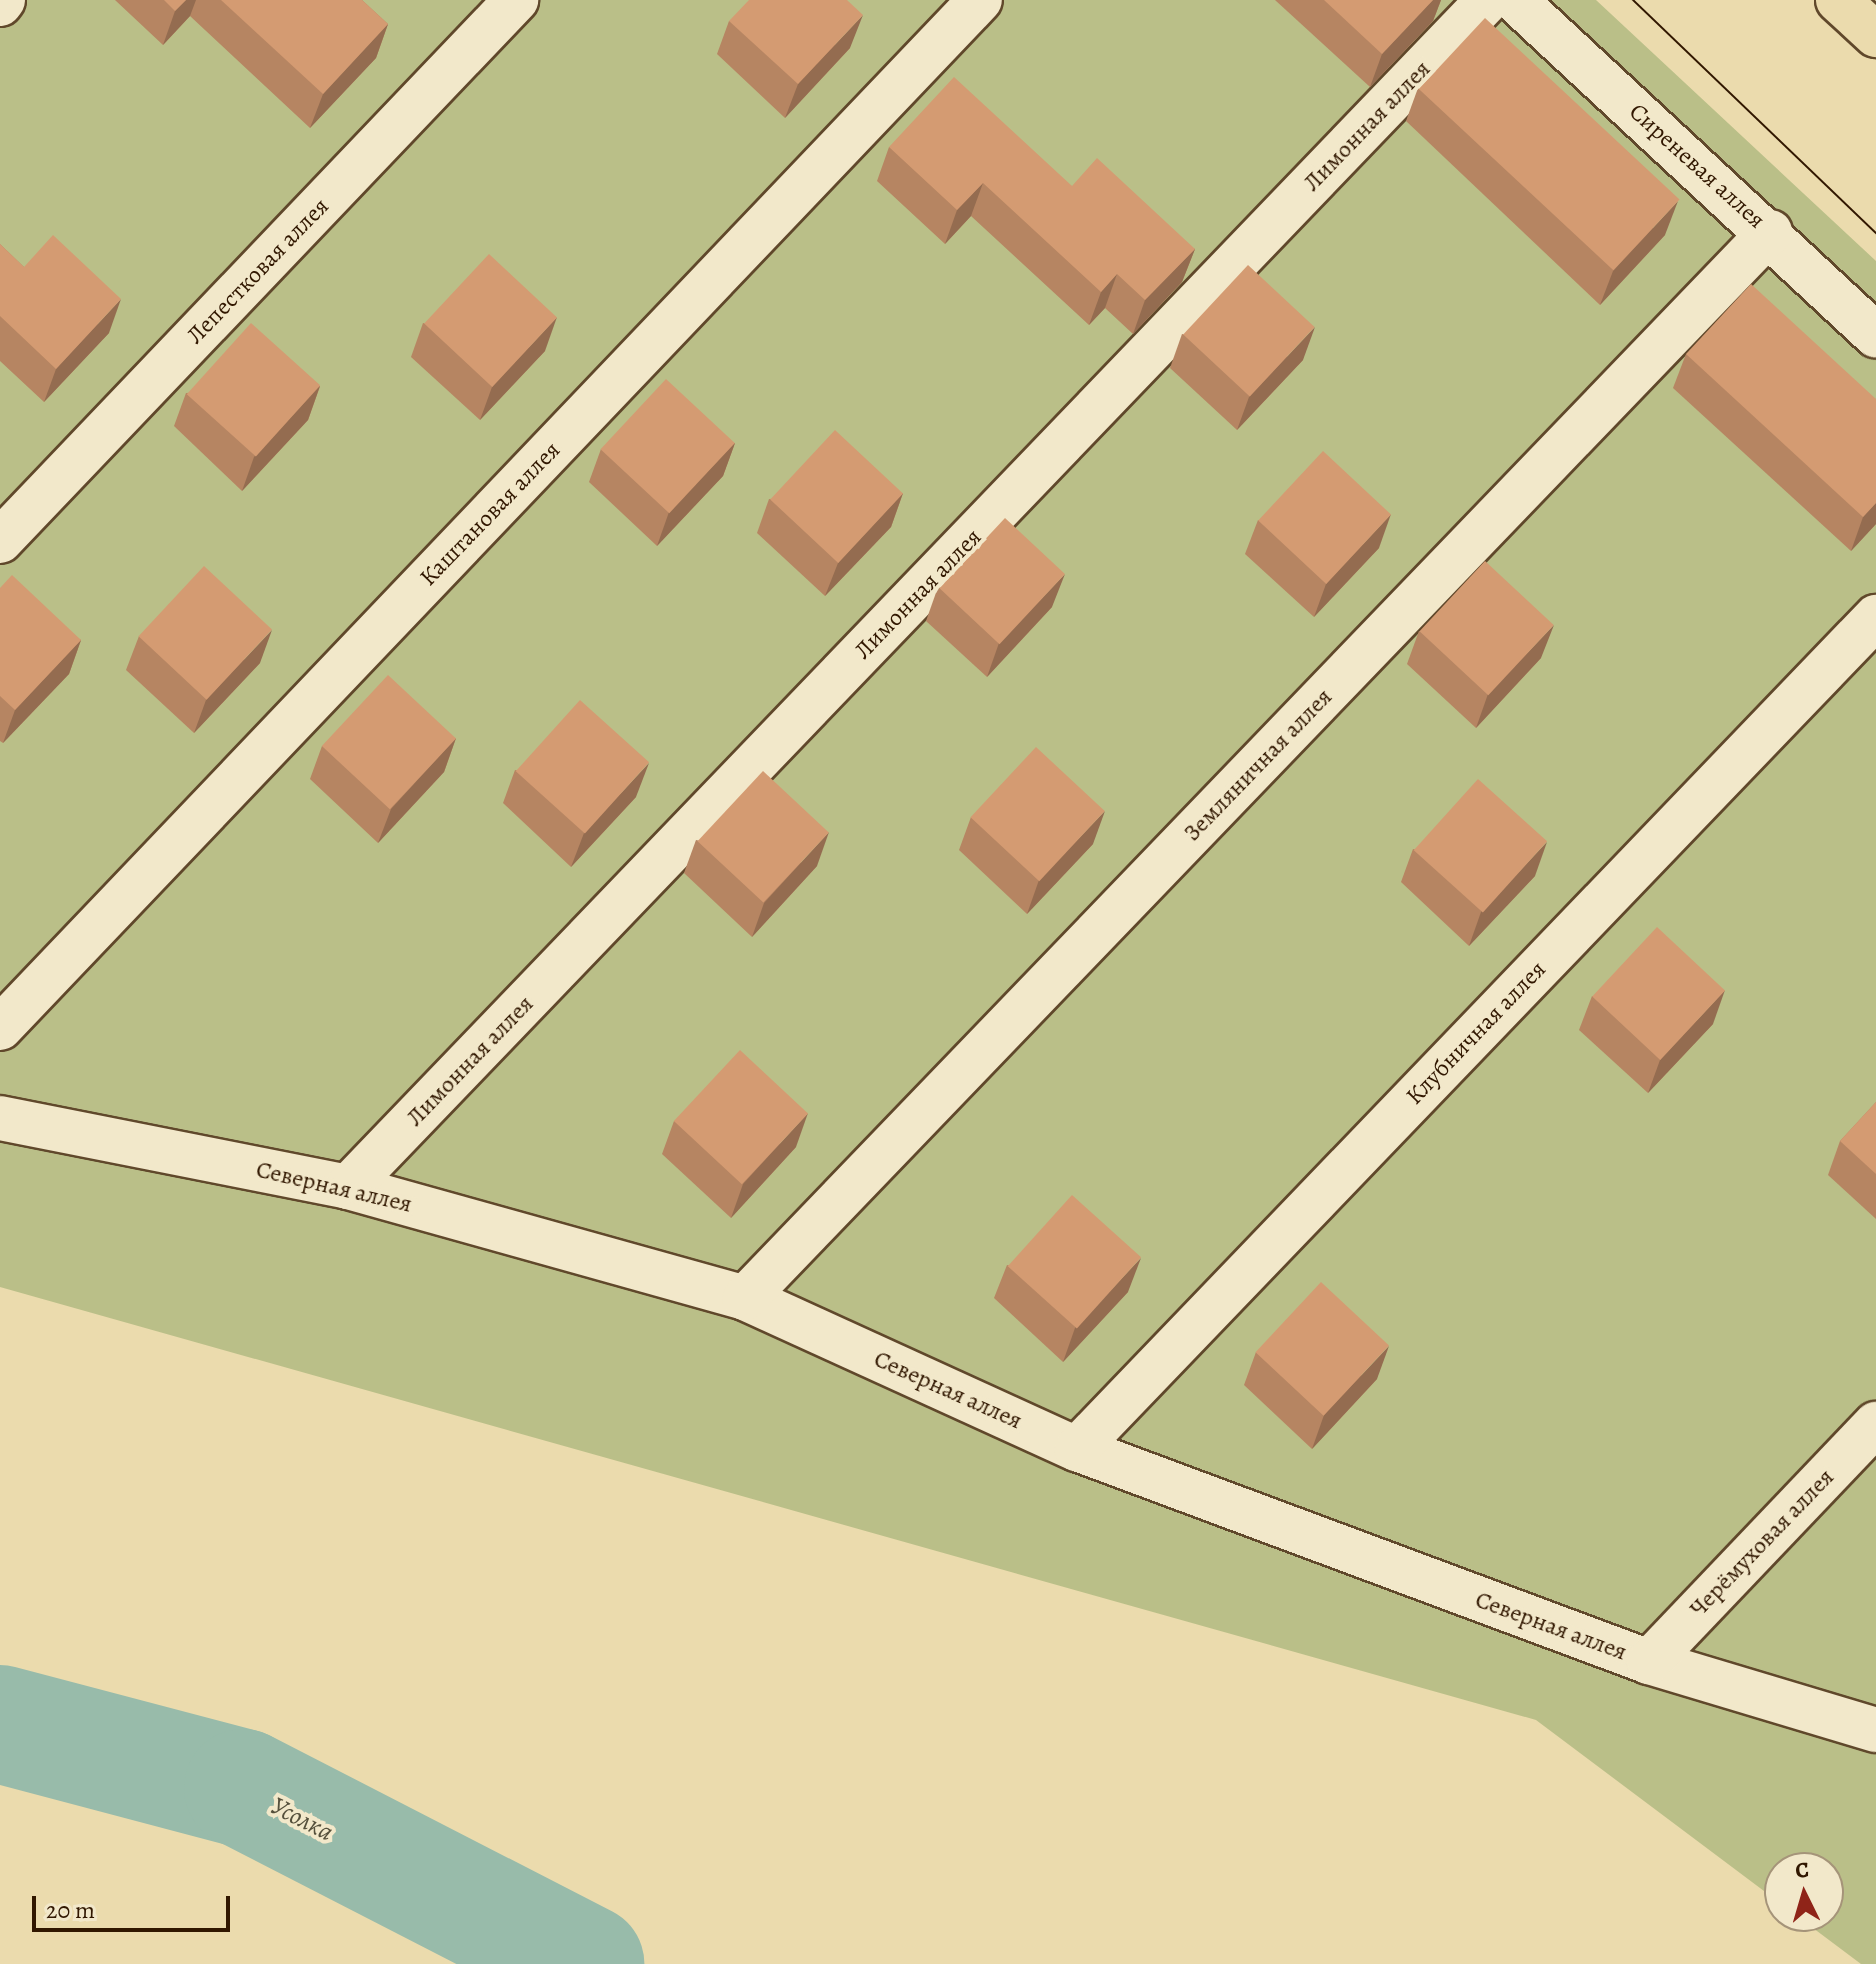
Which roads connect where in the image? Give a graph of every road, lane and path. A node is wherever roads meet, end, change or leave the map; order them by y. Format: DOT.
graph roads {
  1 [pos="516,0"];
  2 [pos="980,0"];
  3 [pos="1488,0"];
  4 [pos="1515,0"];
  5 [pos="1838,0"];
  6 [pos="1876,35"];
  7 [pos="1770,232"];
  8 [pos="1876,336"];
  9 [pos="0,541"];
  10 [pos="1876,617"];
  11 [pos="0,1028"];
  12 [pos="0,1118"];
  13 [pos="348,1187"];
  14 [pos="745,1298"];
  15 [pos="1876,1424"];
  16 [pos="1077,1449"];
  17 [pos="1649,1662"];
  18 [pos="1876,1730"];
  1 -- 9 [label="street, Лепестковая аллея"];
  2 -- 11 [label="street, Каштановая аллея"];
  3 -- 13 [label="street, Лимонная аллея"];
  4 -- 7 [label="street, Сиреневая аллея"];
  5 -- 6 [label="main road"];
  7 -- 8 [label="street, Сиреневая аллея"];
  7 -- 14 [label="street, Земляничная аллея"];
  10 -- 16 [label="street, Клубничная аллея"];
  12 -- 13 [label="street, Северная аллея"];
  13 -- 14 [label="street, Северная аллея"];
  14 -- 16 [label="street, Северная аллея"];
  15 -- 17 [label="street, Черёмуховая аллея"];
  16 -- 17 [label="street, Северная аллея"];
  17 -- 18 [label="street, Северная аллея"];
}
